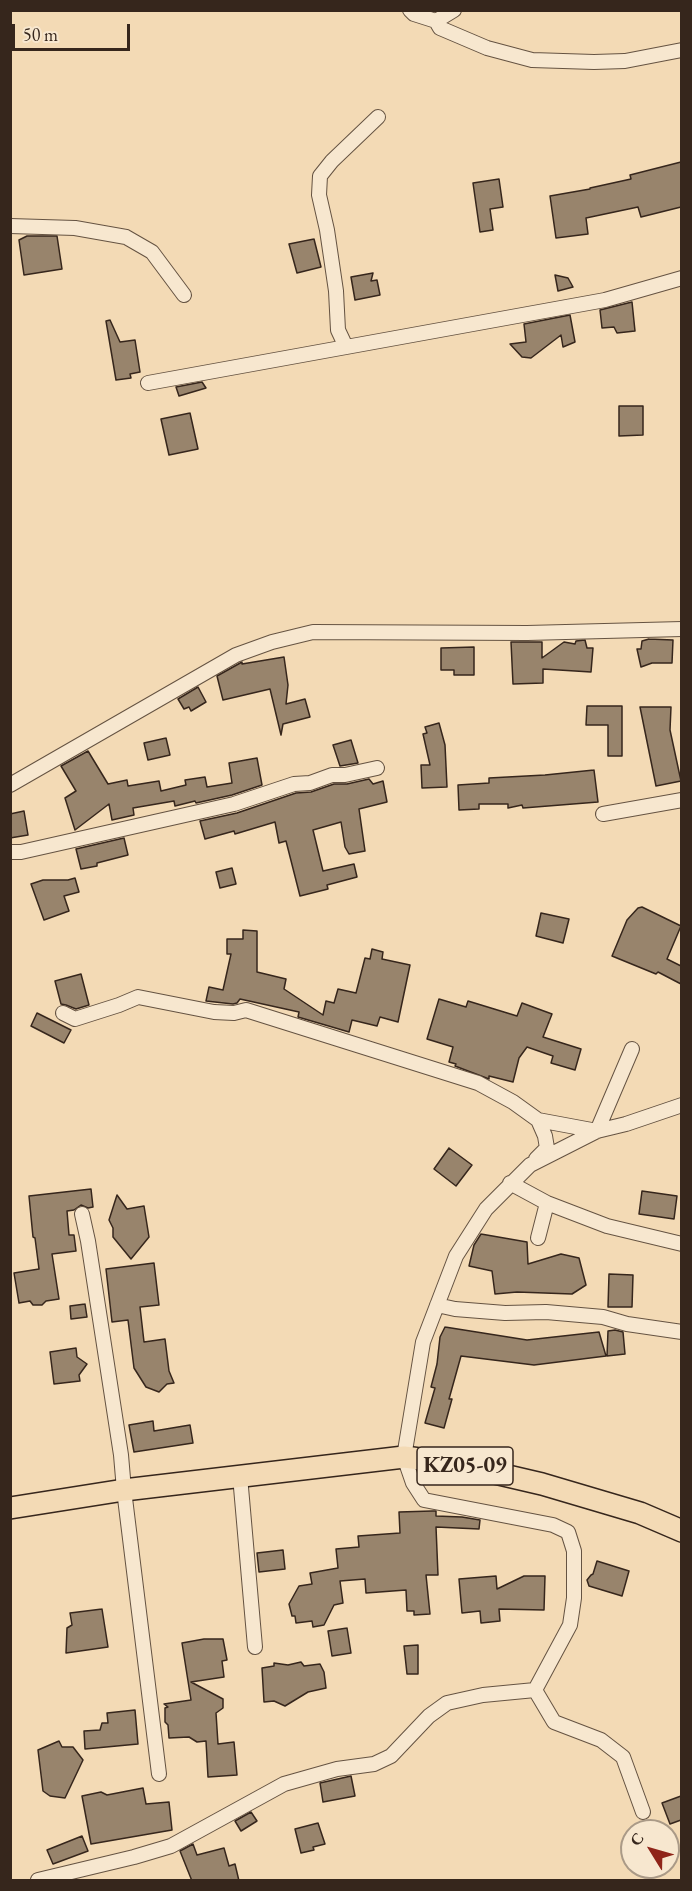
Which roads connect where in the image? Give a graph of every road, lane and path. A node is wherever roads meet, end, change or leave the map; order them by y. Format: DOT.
graph roads {
  1 [pos="410,10"];
  2 [pos="454,10"];
  3 [pos="436,21"];
  4 [pos="681,50"];
  5 [pos="378,117"];
  6 [pos="10,226"];
  7 [pos="681,278"];
  8 [pos="184,295"];
  9 [pos="346,347"];
  10 [pos="148,383"];
  11 [pos="681,629"];
  12 [pos="377,768"];
  13 [pos="10,785"];
  14 [pos="681,800"];
  15 [pos="603,814"];
  16 [pos="10,852"];
  17 [pos="63,1013"];
  18 [pos="632,1049"];
  19 [pos="681,1105"];
  20 [pos="538,1120"];
  21 [pos="597,1131"];
  22 [pos="530,1165"];
  23 [pos="510,1183"];
  24 [pos="547,1203"];
  25 [pos="81,1214"];
  26 [pos="538,1238"];
  27 [pos="681,1244"];
  28 [pos="437,1305"];
  29 [pos="681,1332"];
  30 [pos="404,1457"];
  31 [pos="240,1476"];
  32 [pos="124,1490"];
  33 [pos="10,1508"];
  34 [pos="681,1531"];
  35 [pos="255,1647"];
  36 [pos="536,1690"];
  37 [pos="159,1773"];
  38 [pos="643,1812"];
  39 [pos="38,1881"];
  1 -- 3 [label="street"];
  2 -- 3 [label="street"];
  3 -- 4 [label="street"];
  5 -- 9 [label="street"];
  6 -- 8 [label="street"];
  7 -- 9 [label="street"];
  9 -- 10 [label="street"];
  11 -- 13 [label="street"];
  12 -- 16 [label="street"];
  14 -- 15 [label="street"];
  17 -- 20 [label="street"];
  18 -- 21 [label="street"];
  19 -- 21 [label="street"];
  20 -- 21 [label="street"];
  20 -- 22 [label="street"];
  21 -- 22 [label="street"];
  22 -- 23 [label="street"];
  23 -- 24 [label="street"];
  23 -- 28 [label="street"];
  24 -- 26 [label="street"];
  24 -- 27 [label="street"];
  25 -- 32 [label="street"];
  28 -- 29 [label="street"];
  28 -- 30 [label="street"];
  30 -- 31 [label="main road, KZ05-09"];
  30 -- 34 [label="main road, KZ05-09"];
  30 -- 36 [label="street"];
  31 -- 32 [label="main road, KZ05-09"];
  31 -- 35 [label="street"];
  32 -- 33 [label="main road, KZ05-09"];
  32 -- 37 [label="street"];
  36 -- 38 [label="street"];
  36 -- 39 [label="street"];
}
